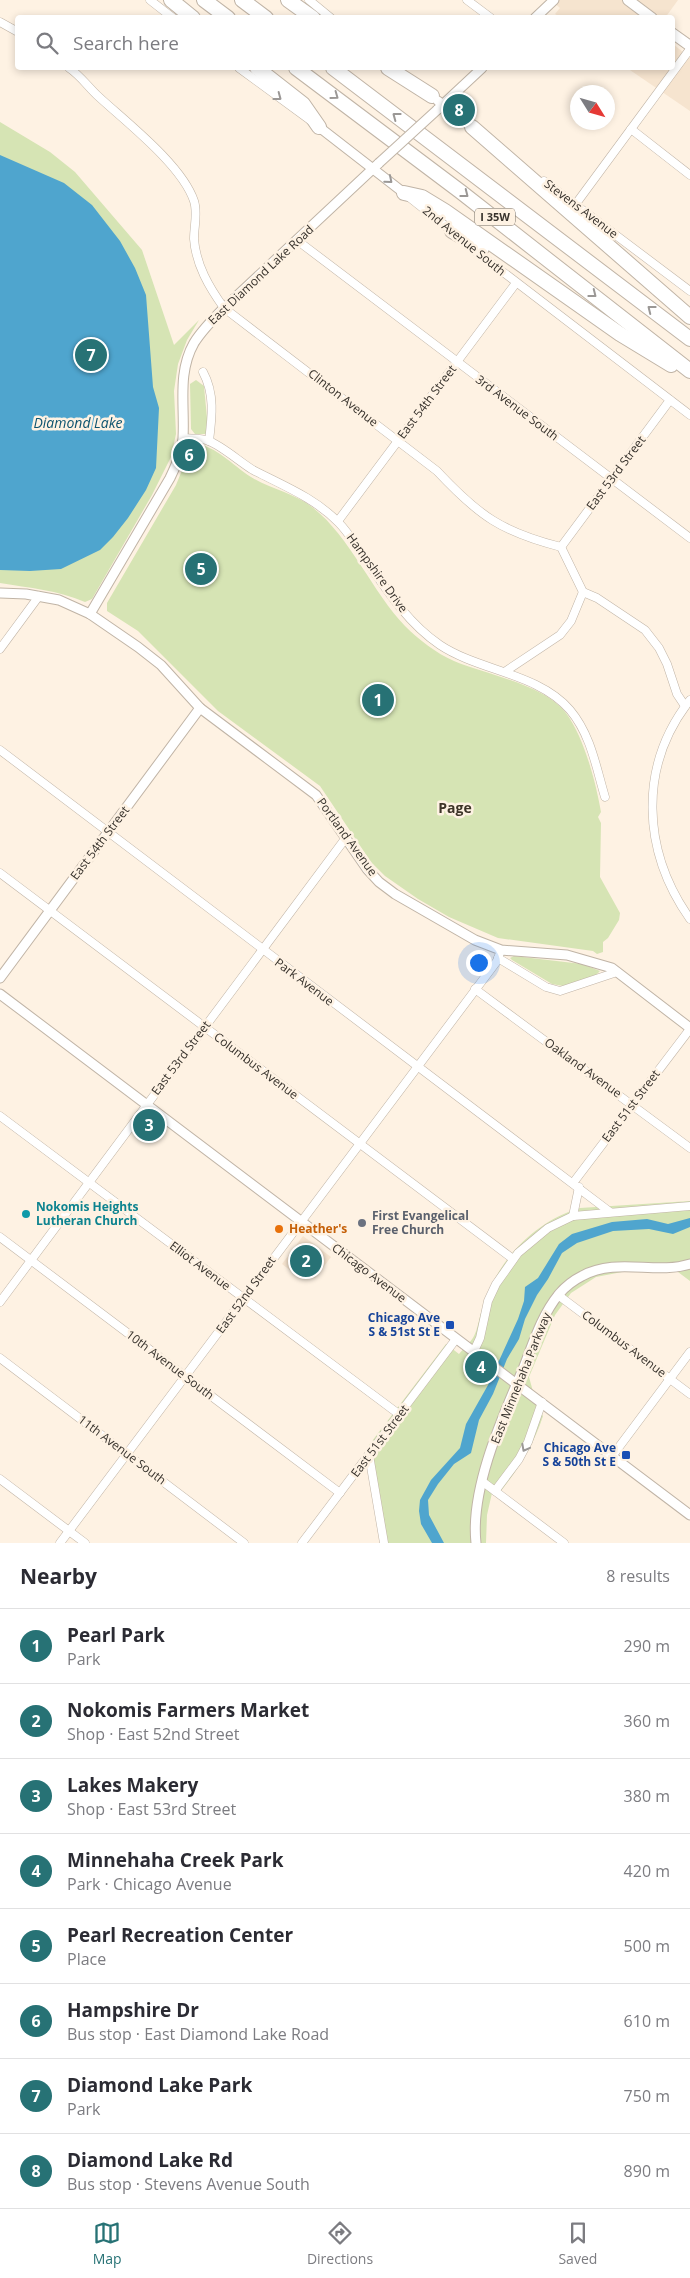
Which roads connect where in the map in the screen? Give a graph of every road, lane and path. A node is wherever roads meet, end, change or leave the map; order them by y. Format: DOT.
graph roads {
  1 [pos="150,0"];
  2 [pos="171,0"];
  3 [pos="204,0"];
  4 [pos="242,0"];
  5 [pos="258,0"];
  6 [pos="288,0"];
  7 [pos="309,0"];
  8 [pos="467,0"];
  9 [pos="554,0"];
  10 [pos="628,0"];
  11 [pos="169,15"];
  12 [pos="189,15"];
  13 [pos="224,15"];
  14 [pos="262,15"];
  15 [pos="273,15"];
  16 [pos="309,15"];
  17 [pos="327,15"];
  18 [pos="487,15"];
  19 [pos="539,15"];
  20 [pos="648,15"];
  21 [pos="0,22"];
  22 [pos="15,30"];
  23 [pos="675,36"];
  24 [pos="690,48"];
  25 [pos="675,69"];
  26 [pos="71,70"];
  27 [pos="242,70"];
  28 [pos="259,70"];
  29 [pos="299,70"];
  30 [pos="336,70"];
  31 [pos="391,70"];
  32 [pos="397,70"];
  33 [pos="479,70"];
  34 [pos="674,70"];
  35 [pos="437,103"];
  36 [pos="319,127"];
  37 [pos="472,127"];
  38 [pos="631,130"];
  39 [pos="377,165"];
  40 [pos="690,175"];
  41 [pos="404,193"];
  42 [pos="575,205"];
  43 [pos="452,231"];
  44 [pos="298,241"];
  45 [pos="516,283"];
  46 [pos="690,291"];
  47 [pos="224,308"];
  48 [pos="581,308"];
  49 [pos="690,317"];
  50 [pos="690,339"];
  51 [pos="457,362"];
  52 [pos="690,371"];
  53 [pos="203,372"];
  54 [pos="690,376"];
  55 [pos="670,400"];
  56 [pos="690,415"];
  57 [pos="183,438"];
  58 [pos="209,441"];
  59 [pos="398,441"];
  60 [pos="612,479"];
  61 [pos="338,521"];
  62 [pos="690,538"];
  63 [pos="561,547"];
  64 [pos="583,592"];
  65 [pos="0,593"];
  66 [pos="39,596"];
  67 [pos="90,614"];
  68 [pos="0,649"];
  69 [pos="506,671"];
  70 [pos="688,703"];
  71 [pos="200,708"];
  72 [pos="0,750"];
  73 [pos="605,797"];
  74 [pos="107,833"];
  75 [pos="345,839"];
  76 [pos="0,873"];
  77 [pos="49,911"];
  78 [pos="690,919"];
  79 [pos="262,950"];
  80 [pos="499,954"];
  81 [pos="617,972"];
  82 [pos="0,978"];
  83 [pos="476,989"];
  84 [pos="0,994"];
  85 [pos="205,1027"];
  86 [pos="690,1028"];
  87 [pos="418,1067"];
  88 [pos="632,1105"];
  89 [pos="146,1106"];
  90 [pos="0,1116"];
  91 [pos="360,1144"];
  92 [pos="690,1148"];
  93 [pos="88,1183"];
  94 [pos="576,1185"];
  95 [pos="690,1206"];
  96 [pos="610,1212"];
  97 [pos="574,1216"];
  98 [pos="301,1222"];
  99 [pos="0,1237"];
  100 [pos="513,1259"];
  101 [pos="31,1260"];
  102 [pos="689,1265"];
  103 [pos="558,1295"];
  104 [pos="244,1299"];
  105 [pos="0,1302"];
  106 [pos="456,1339"];
  107 [pos="474,1351"];
  108 [pos="690,1352"];
  109 [pos="0,1358"];
  110 [pos="186,1376"];
  111 [pos="670,1379"];
  112 [pos="517,1383"];
  113 [pos="690,1394"];
  114 [pos="542,1402"];
  115 [pos="400,1416"];
  116 [pos="128,1454"];
  117 [pos="369,1454"];
  118 [pos="613,1455"];
  119 [pos="0,1479"];
  120 [pos="483,1482"];
  121 [pos="495,1491"];
  122 [pos="340,1493"];
  123 [pos="690,1515"];
  124 [pos="70,1531"];
  125 [pos="60,1543"];
  126 [pos="85,1543"];
  127 [pos="244,1543"];
  128 [pos="302,1543"];
  129 [pos="384,1543"];
  130 [pos="476,1543"];
  131 [pos="564,1543"];
  1 -- 11 [label="street"];
  2 -- 12 [label="highway"];
  3 -- 13 [label="highway"];
  4 -- 14 [label="highway"];
  5 -- 15 [label="highway"];
  6 -- 16 [label="highway"];
  7 -- 17 [label="street"];
  8 -- 18 [label="street"];
  9 -- 19 [label="street"];
  10 -- 20 [label="main road"];
  21 -- 22 [label="street"];
  23 -- 24 [label="main road"];
  24 -- 25 [label="street"];
  26 -- 47 [label="street, Clinton Avenue"];
  27 -- 36 [label="street, 2nd Avenue South, one-way"];
  28 -- 36 [label="highway"];
  29 -- 52 [label="highway, I 35W, one-way"];
  50 -- 30 [label="highway, I 35W, one-way"];
  31 -- 35 [label="highway"];
  32 -- 35 [label="street"];
  33 -- 35 [label="street, East Diamond Lake Road"];
  34 -- 38 [label="street"];
  35 -- 37 [label="street"];
  35 -- 39 [label="street, East Diamond Lake Road, bridge"];
  36 -- 39 [label="street, 2nd Avenue South"];
  37 -- 42 [label="street, Stevens Avenue"];
  37 -- 49 [label="highway"];
  38 -- 40 [label="street"];
  38 -- 42 [label="street"];
  39 -- 41 [label="street, 2nd Avenue South, one-way"];
  39 -- 44 [label="street, East Diamond Lake Road"];
  41 -- 43 [label="street, 2nd Avenue South"];
  41 -- 48 [label="highway"];
  42 -- 46 [label="street, Stevens Avenue"];
  43 -- 45 [label="street, 2nd Avenue South"];
  43 -- 48 [label="highway"];
  44 -- 47 [label="street, East Diamond Lake Road"];
  44 -- 51 [label="street, 3rd Avenue South"];
  45 -- 51 [label="street, East 54th Street"];
  45 -- 55 [label="street, 2nd Avenue South"];
  47 -- 57 [label="street, East Diamond Lake Road"];
  47 -- 59 [label="street, Clinton Avenue"];
  48 -- 54 [label="highway"];
  51 -- 59 [label="street, East 54th Street"];
  51 -- 60 [label="street, 3rd Avenue South"];
  53 -- 58 [label="street"];
  55 -- 56 [label="street, 2nd Avenue South"];
  55 -- 60 [label="street, East 53rd Street"];
  57 -- 58 [label="street, Hampshire Drive"];
  57 -- 67 [label="street, East Diamond Lake Road"];
  58 -- 61 [label="street, Hampshire Drive"];
  59 -- 61 [label="street, East 54th Street"];
  59 -- 63 [label="street, Clinton Avenue"];
  60 -- 62 [label="street, 3rd Avenue South"];
  60 -- 63 [label="street, East 53rd Street"];
  61 -- 69 [label="street, Hampshire Drive"];
  63 -- 64 [label="street"];
  64 -- 69 [label="street"];
  64 -- 70 [label="street"];
  65 -- 66 [label="street, Portland Avenue"];
  66 -- 67 [label="street, Portland Avenue"];
  66 -- 68 [label="street"];
  67 -- 71 [label="street, Portland Avenue"];
  69 -- 73 [label="street, Hampshire Drive"];
  70 -- 78 [label="street"];
  71 -- 74 [label="street, East 54th Street"];
  71 -- 75 [label="street, Portland Avenue"];
  72 -- 74 [label="street, Park Avenue"];
  74 -- 77 [label="street, East 54th Street"];
  74 -- 79 [label="street, Park Avenue"];
  75 -- 79 [label="street, East 53rd Street"];
  75 -- 80 [label="street, Portland Avenue"];
  76 -- 77 [label="street, Columbus Avenue"];
  77 -- 82 [label="street, East 54th Street"];
  77 -- 85 [label="street, Columbus Avenue"];
  79 -- 85 [label="street, East 53rd Street"];
  79 -- 87 [label="street, Park Avenue"];
  80 -- 81 [label="street, Portland Avenue"];
  80 -- 81 [label="street"];
  80 -- 83 [label="street, East 52nd Street"];
  81 -- 86 [label="street, Portland Avenue"];
  83 -- 87 [label="street, East 52nd Street"];
  83 -- 88 [label="street, Oakland Avenue"];
  84 -- 89 [label="street, Chicago Avenue"];
  85 -- 89 [label="street, East 53rd Street"];
  85 -- 91 [label="street, Columbus Avenue"];
  86 -- 88 [label="street, East 51st Street"];
  87 -- 91 [label="street, East 52nd Street"];
  87 -- 94 [label="street, Park Avenue"];
  88 -- 92 [label="street, Oakland Avenue"];
  88 -- 94 [label="street, East 51st Street"];
  89 -- 93 [label="street, East 53rd Street"];
  89 -- 98 [label="street, Chicago Avenue"];
  90 -- 93 [label="street, Elliot Avenue"];
  91 -- 98 [label="street, East 52nd Street"];
  91 -- 100 [label="street, Columbus Avenue"];
  93 -- 101 [label="street, East 53rd Street"];
  93 -- 104 [label="street, Elliot Avenue"];
  94 -- 96 [label="street, Park Avenue"];
  94 -- 97 [label="street, East 51st Street"];
  95 -- 96 [label="street"];
  96 -- 97 [label="street"];
  97 -- 100 [label="street"];
  98 -- 104 [label="street, East 52nd Street"];
  98 -- 106 [label="street, Chicago Avenue"];
  99 -- 101 [label="street, 10th Avenue South"];
  100 -- 107 [label="street"];
  101 -- 105 [label="street, East 53rd Street"];
  101 -- 110 [label="street, 10th Avenue South"];
  102 -- 103 [label="street, East Minnehaha Parkway"];
  103 -- 111 [label="street, Columbus Avenue"];
  103 -- 112 [label="street, East Minnehaha Parkway"];
  104 -- 110 [label="street, East 52nd Street"];
  104 -- 115 [label="street, Elliot Avenue"];
  106 -- 107 [label="street, Chicago Avenue"];
  106 -- 115 [label="street, East 51st Street"];
  107 -- 112 [label="street, Chicago Avenue"];
  108 -- 111 [label="street"];
  109 -- 116 [label="street, 11th Avenue South"];
  110 -- 116 [label="street, East 52nd Street"];
  110 -- 122 [label="street, 10th Avenue South"];
  111 -- 113 [label="street, Columbus Avenue"];
  111 -- 118 [label="street"];
  112 -- 114 [label="street, Chicago Avenue"];
  112 -- 120 [label="street, East Minnehaha Parkway"];
  114 -- 118 [label="street, Chicago Avenue"];
  114 -- 121 [label="street, one-way"];
  115 -- 117 [label="street, East 51st Street"];
  116 -- 124 [label="street, East 52nd Street"];
  116 -- 127 [label="street, 11th Avenue South"];
  117 -- 122 [label="street, East 51st Street"];
  117 -- 129 [label="street"];
  118 -- 123 [label="street, Chicago Avenue"];
  119 -- 124 [label="street"];
  120 -- 121 [label="street"];
  120 -- 130 [label="street, East Minnehaha Parkway"];
  121 -- 131 [label="street"];
  122 -- 128 [label="street, East 51st Street"];
  124 -- 125 [label="street, East 52nd Street"];
  124 -- 126 [label="street"];
}
